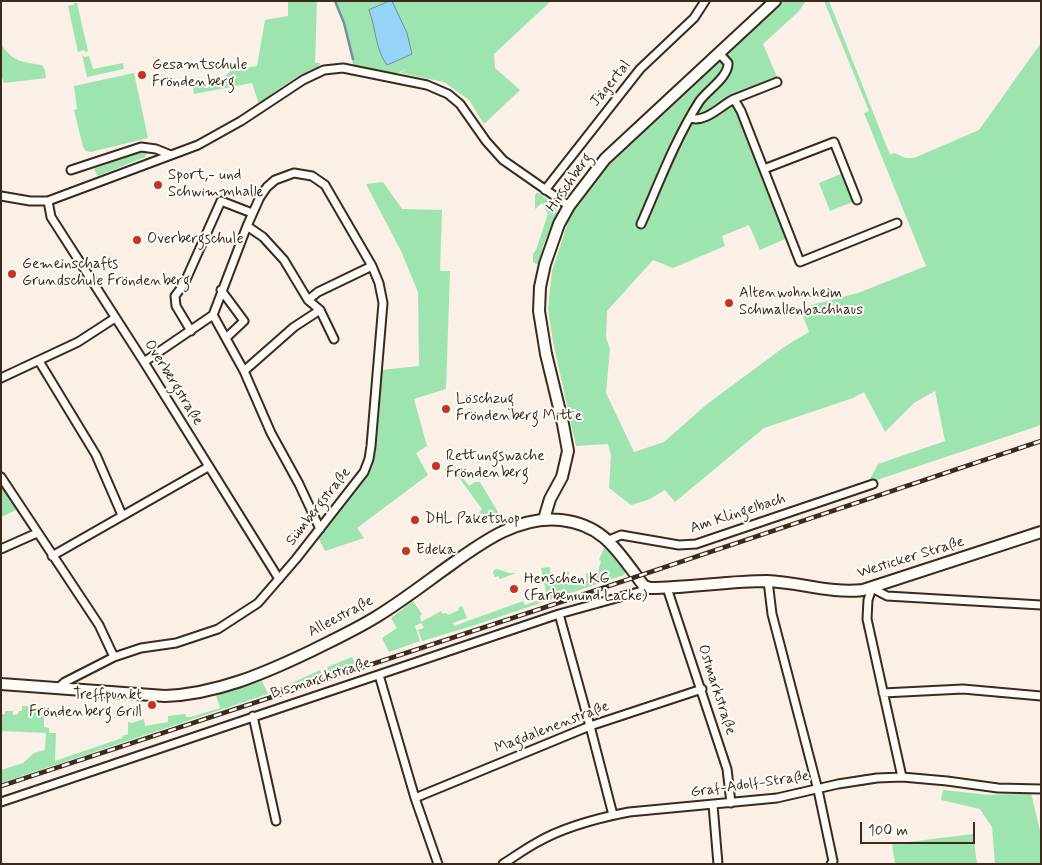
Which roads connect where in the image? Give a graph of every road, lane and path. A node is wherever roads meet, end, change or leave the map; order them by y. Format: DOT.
graph roads {
  1 [pos="704,1"];
  2 [pos="773,2"];
  3 [pos="720,52"];
  4 [pos="777,82"];
  5 [pos="734,99"];
  6 [pos="690,118"];
  7 [pos="171,155"];
  8 [pos="764,169"];
  9 [pos="71,170"];
  10 [pos="545,190"];
  11 [pos="1,196"];
  12 [pos="48,200"];
  13 [pos="857,200"];
  14 [pos="569,206"];
  15 [pos="252,213"];
  16 [pos="897,223"];
  17 [pos="641,224"];
  18 [pos="247,226"];
  19 [pos="372,266"];
  20 [pos="221,290"];
  21 [pos="308,300"];
  22 [pos="320,310"];
  23 [pos="213,315"];
  24 [pos="116,318"];
  25 [pos="191,331"];
  26 [pos="226,338"];
  27 [pos="334,339"];
  28 [pos="39,361"];
  29 [pos="144,362"];
  30 [pos="244,371"];
  31 [pos="1,378"];
  32 [pos="208,467"];
  33 [pos="1,477"];
  34 [pos="873,484"];
  35 [pos="122,516"];
  36 [pos="544,519"];
  37 [pos="320,529"];
  38 [pos="1041,532"];
  39 [pos="37,533"];
  40 [pos="609,540"];
  41 [pos="1,549"];
  42 [pos="52,556"];
  43 [pos="279,579"];
  44 [pos="768,581"];
  45 [pos="650,588"];
  46 [pos="667,588"];
  47 [pos="872,588"];
  48 [pos="1041,605"];
  49 [pos="559,614"];
  50 [pos="114,657"];
  51 [pos="379,674"];
  52 [pos="1,684"];
  53 [pos="58,688"];
  54 [pos="702,689"];
  55 [pos="883,693"];
  56 [pos="1041,696"];
  57 [pos="253,716"];
  58 [pos="590,726"];
  59 [pos="902,777"];
  60 [pos="1041,789"];
  61 [pos="818,790"];
  62 [pos="415,798"];
  63 [pos="1,802"];
  64 [pos="731,803"];
  65 [pos="713,805"];
  66 [pos="613,815"];
  67 [pos="276,821"];
  68 [pos="438,864"];
  69 [pos="503,864"];
  70 [pos="718,864"];
  71 [pos="831,864"];
  1 -- 10 [label="street, Jägertal"];
  2 -- 3 [label="main road, Hirschberg"];
  3 -- 6 [label="street"];
  3 -- 14 [label="main road, Hirschberg"];
  4 -- 5 [label="street"];
  5 -- 6 [label="street"];
  5 -- 8 [label="street"];
  6 -- 17 [label="street"];
  7 -- 9 [label="street"];
  7 -- 10 [label="street"];
  7 -- 12 [label="street"];
  8 -- 13 [label="street"];
  8 -- 16 [label="street"];
  10 -- 14 [label="street"];
  11 -- 12 [label="street"];
  12 -- 24 [label="street, Overbergstraße"];
  14 -- 36 [label="main road, Hirschberg"];
  15 -- 18 [label="street, Sümbergstraße"];
  15 -- 19 [label="street, Sümbergstraße"];
  15 -- 25 [label="street"];
  18 -- 20 [label="street, Sümbergstraße"];
  18 -- 21 [label="street"];
  19 -- 21 [label="street"];
  19 -- 37 [label="street, Sümbergstraße"];
  20 -- 23 [label="street, Sümbergstraße"];
  20 -- 26 [label="street"];
  21 -- 22 [label="street"];
  22 -- 27 [label="street"];
  22 -- 30 [label="street"];
  23 -- 25 [label="street"];
  23 -- 26 [label="street"];
  24 -- 28 [label="street"];
  24 -- 29 [label="street, Overbergstraße"];
  25 -- 29 [label="street"];
  26 -- 30 [label="street"];
  28 -- 31 [label="street"];
  28 -- 35 [label="street"];
  29 -- 32 [label="street, Overbergstraße"];
  30 -- 37 [label="street"];
  32 -- 35 [label="street"];
  32 -- 43 [label="street, Overbergstraße"];
  33 -- 39 [label="street"];
  34 -- 40 [label="street, Am Klingelbach"];
  35 -- 42 [label="street"];
  36 -- 40 [label="main road, Alleestraße"];
  36 -- 53 [label="main road, Alleestraße"];
  37 -- 43 [label="street, Sümbergstraße"];
  38 -- 47 [label="main road, Westicker Straße"];
  39 -- 41 [label="street"];
  39 -- 42 [label="street"];
  40 -- 45 [label="main road, Alleestraße"];
  42 -- 50 [label="street"];
  43 -- 50 [label="street, Sümbergstraße"];
  44 -- 46 [label="main road, Westicker Straße"];
  44 -- 47 [label="main road, Westicker Straße"];
  44 -- 61 [label="street"];
  45 -- 46 [label="main road, Westicker Straße"];
  45 -- 49 [label="street, Bismarckstraße"];
  46 -- 54 [label="street, Ostmarkstraße"];
  47 -- 48 [label="street"];
  47 -- 55 [label="street"];
  49 -- 51 [label="street, Bismarckstraße"];
  49 -- 58 [label="street"];
  50 -- 53 [label="street, Sümbergstraße"];
  51 -- 57 [label="street, Bismarckstraße"];
  51 -- 62 [label="street"];
  52 -- 53 [label="main road, Alleestraße"];
  54 -- 58 [label="street, Magdalenenstraße"];
  54 -- 64 [label="street, Ostmarkstraße"];
  55 -- 56 [label="street"];
  55 -- 59 [label="street"];
  57 -- 63 [label="street, Bismarckstraße"];
  57 -- 67 [label="street"];
  58 -- 62 [label="street, Magdalenenstraße"];
  58 -- 66 [label="street"];
  59 -- 60 [label="street, Graf-Adolf-Straße"];
  59 -- 61 [label="street, Graf-Adolf-Straße"];
  61 -- 64 [label="street, Graf-Adolf-Straße"];
  61 -- 71 [label="street"];
  62 -- 68 [label="street"];
  64 -- 65 [label="street, Graf-Adolf-Straße"];
  65 -- 66 [label="street, Graf-Adolf-Straße"];
  65 -- 70 [label="street"];
  66 -- 69 [label="street, Graf-Adolf-Straße"];
}
